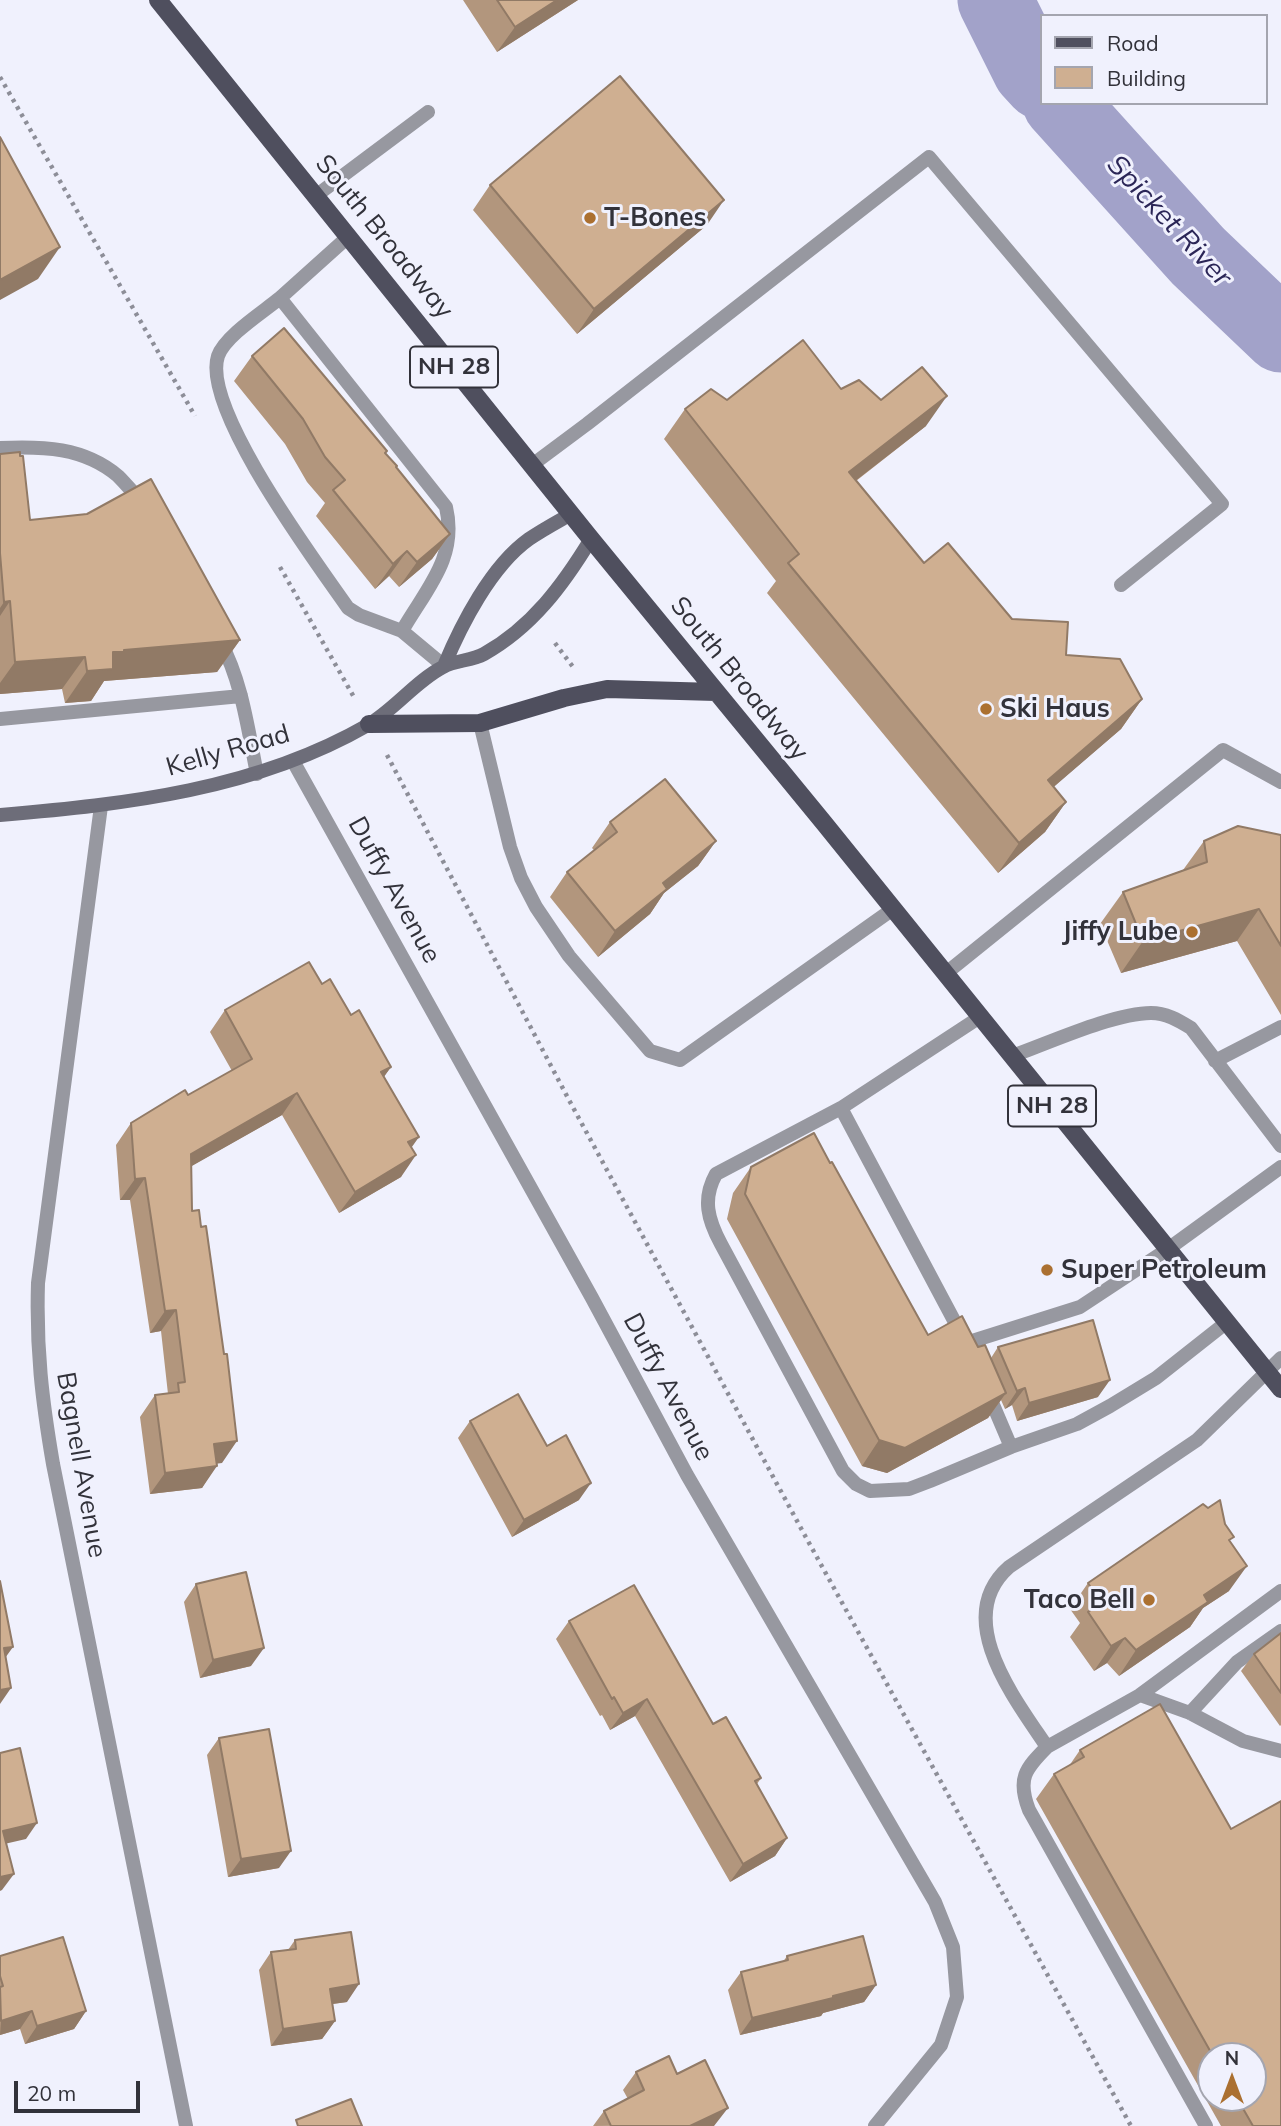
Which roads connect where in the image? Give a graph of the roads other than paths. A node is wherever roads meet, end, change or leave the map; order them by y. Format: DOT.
graph roads {
  1 [pos="158,0"];
  2 [pos="428,112"];
  3 [pos="317,195"];
  4 [pos="349,236"];
  5 [pos="280,298"];
  6 [pos="0,448"];
  7 [pos="532,465"];
  8 [pos="571,514"];
  9 [pos="151,517"];
  10 [pos="591,539"];
  11 [pos="1121,585"];
  12 [pos="210,623"];
  13 [pos="402,631"];
  14 [pos="444,666"];
  15 [pos="716,692"];
  16 [pos="241,696"];
  17 [pos="0,719"];
  18 [pos="480,723"];
  19 [pos="369,724"];
  20 [pos="293,761"];
  21 [pos="257,774"];
  22 [pos="1281,782"];
  23 [pos="101,806"];
  24 [pos="0,815"];
  25 [pos="893,909"];
  26 [pos="945,974"];
  27 [pos="980,1017"];
  28 [pos="1281,1027"];
  29 [pos="1012,1056"];
  30 [pos="1215,1061"];
  31 [pos="841,1108"];
  32 [pos="1281,1146"];
  33 [pos="1281,1167"];
  34 [pos="1168,1249"];
  35 [pos="1227,1322"];
  36 [pos="1281,1358"];
  37 [pos="1266,1371"];
  38 [pos="981,1378"];
  39 [pos="1281,1389"];
  40 [pos="1011,1447"];
  41 [pos="1281,1591"];
  42 [pos="1281,1631"];
  43 [pos="1140,1695"];
  44 [pos="1190,1713"];
  45 [pos="1047,1747"];
  46 [pos="1281,1751"];
  47 [pos="186,2126"];
  48 [pos="874,2126"];
  49 [pos="1206,2126"];
  1 -- 3 [label="main road, South Broadway / NH 28"];
  2 -- 3 [label="street"];
  3 -- 4 [label="main road, South Broadway / NH 28"];
  4 -- 5 [label="street"];
  4 -- 7 [label="main road, South Broadway / NH 28"];
  5 -- 13 [label="street"];
  5 -- 13 [label="street"];
  6 -- 9 [label="street"];
  7 -- 8 [label="main road, South Broadway / NH 28"];
  7 -- 11 [label="street"];
  8 -- 10 [label="main road, South Broadway / NH 28"];
  8 -- 14 [label="street, Kelly Road"];
  10 -- 14 [label="street, Kelly Road"];
  10 -- 15 [label="main road, South Broadway / NH 28"];
  12 -- 16 [label="street"];
  13 -- 14 [label="street"];
  14 -- 19 [label="street, Kelly Road"];
  15 -- 18 [label="main road"];
  15 -- 25 [label="main road, South Broadway / NH 28"];
  16 -- 17 [label="street"];
  16 -- 21 [label="street"];
  18 -- 19 [label="main road"];
  18 -- 25 [label="street"];
  19 -- 20 [label="street, Kelly Road"];
  20 -- 21 [label="street, Kelly Road"];
  20 -- 48 [label="street, Duffy Avenue"];
  21 -- 23 [label="street, Kelly Road"];
  22 -- 26 [label="street"];
  23 -- 24 [label="street, Kelly Road"];
  23 -- 47 [label="street, Bagnell Avenue"];
  25 -- 26 [label="main road, South Broadway / NH 28"];
  26 -- 27 [label="main road, South Broadway / NH 28"];
  27 -- 29 [label="main road, South Broadway / NH 28"];
  27 -- 31 [label="street"];
  28 -- 30 [label="street"];
  29 -- 30 [label="street"];
  29 -- 34 [label="main road, South Broadway / NH 28"];
  30 -- 32 [label="street"];
  31 -- 34 [label="street"];
  31 -- 40 [label="street"];
  33 -- 34 [label="street"];
  34 -- 35 [label="main road, South Broadway / NH 28"];
  35 -- 37 [label="main road, South Broadway / NH 28"];
  35 -- 40 [label="street"];
  36 -- 37 [label="street"];
  37 -- 39 [label="main road, South Broadway / NH 28"];
  37 -- 45 [label="street"];
  38 -- 40 [label="street"];
  41 -- 43 [label="street"];
  42 -- 44 [label="street"];
  43 -- 44 [label="street"];
  43 -- 45 [label="street"];
  44 -- 46 [label="street"];
  45 -- 49 [label="street"];
}
